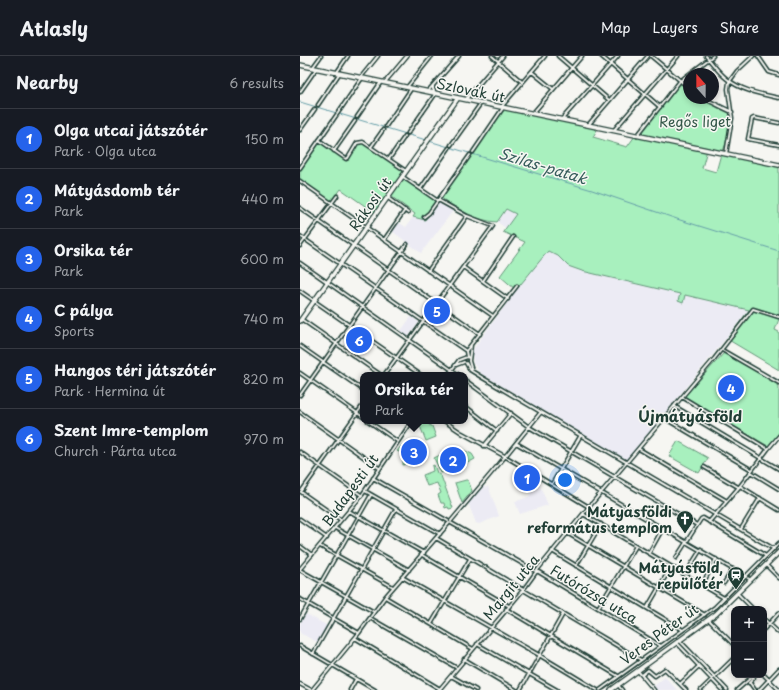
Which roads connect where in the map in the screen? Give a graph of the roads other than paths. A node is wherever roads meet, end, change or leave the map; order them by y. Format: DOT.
graph roads {
  1 [pos="320,56"];
  2 [pos="348,56"];
  3 [pos="378,56"];
  4 [pos="407,56"];
  5 [pos="432,56"];
  6 [pos="459,56"];
  7 [pos="492,56"];
  8 [pos="503,56"];
  9 [pos="545,56"];
  10 [pos="558,56"];
  11 [pos="582,56"];
  12 [pos="601,56"];
  13 [pos="618,56"];
  14 [pos="649,56"];
  15 [pos="678,56"];
  16 [pos="706,56"];
  17 [pos="713,56"];
  18 [pos="753,56"];
  19 [pos="758,56"];
  20 [pos="709,59"];
  21 [pos="498,62"];
  22 [pos="610,64"];
  23 [pos="300,65"];
  24 [pos="314,68"];
  25 [pos="572,68"];
  26 [pos="666,69"];
  27 [pos="532,71"];
  28 [pos="338,73"];
  29 [pos="779,74"];
  30 [pos="361,78"];
  31 [pos="628,79"];
  32 [pos="522,82"];
  33 [pos="680,82"];
  34 [pos="730,82"];
  35 [pos="383,83"];
  36 [pos="683,84"];
  37 [pos="593,85"];
  38 [pos="433,86"];
  39 [pos="409,88"];
  40 [pos="553,89"];
  41 [pos="300,92"];
  42 [pos="427,92"];
  43 [pos="435,93"];
  44 [pos="645,94"];
  45 [pos="458,98"];
  46 [pos="779,98"];
  47 [pos="465,100"];
  48 [pos="609,100"];
  49 [pos="481,103"];
  50 [pos="318,104"];
  51 [pos="715,104"];
  52 [pos="502,107"];
  53 [pos="660,107"];
  54 [pos="315,108"];
  55 [pos="732,112"];
  56 [pos="532,114"];
  57 [pos="357,117"];
  58 [pos="562,120"];
  59 [pos="355,121"];
  60 [pos="779,123"];
  61 [pos="588,125"];
  62 [pos="386,126"];
  63 [pos="300,130"];
  64 [pos="383,130"];
  65 [pos="613,131"];
  66 [pos="408,133"];
  67 [pos="405,136"];
  68 [pos="637,136"];
  69 [pos="319,140"];
  70 [pos="779,145"];
  71 [pos="451,146"];
  72 [pos="371,147"];
  73 [pos="449,148"];
  74 [pos="334,151"];
  75 [pos="473,152"];
  76 [pos="726,154"];
  77 [pos="470,155"];
  78 [pos="389,159"];
  79 [pos="779,165"];
  80 [pos="300,168"];
  81 [pos="407,172"];
  82 [pos="403,177"];
  83 [pos="300,181"];
  84 [pos="421,188"];
  85 [pos="337,196"];
  86 [pos="388,198"];
  87 [pos="438,201"];
  88 [pos="331,203"];
  89 [pos="300,208"];
  90 [pos="405,210"];
  91 [pos="408,213"];
  92 [pos="467,216"];
  93 [pos="424,217"];
  94 [pos="318,221"];
  95 [pos="367,228"];
  96 [pos="300,236"];
  97 [pos="514,237"];
  98 [pos="305,239"];
  99 [pos="384,240"];
  100 [pos="407,244"];
  101 [pos="300,246"];
  102 [pos="354,246"];
  103 [pos="402,252"];
  104 [pos="300,263"];
  105 [pos="340,264"];
  106 [pos="462,267"];
  107 [pos="388,271"];
  108 [pos="428,271"];
  109 [pos="483,281"];
  110 [pos="327,282"];
  111 [pos="449,285"];
  112 [pos="517,286"];
  113 [pos="375,289"];
  114 [pos="300,291"];
  115 [pos="508,299"];
  116 [pos="314,301"];
  117 [pos="436,303"];
  118 [pos="362,307"];
  119 [pos="494,316"];
  120 [pos="779,317"];
  121 [pos="300,319"];
  122 [pos="423,322"];
  123 [pos="349,325"];
  124 [pos="480,334"];
  125 [pos="410,340"];
  126 [pos="336,344"];
  127 [pos="471,345"];
  128 [pos="300,346"];
  129 [pos="722,350"];
  130 [pos="465,351"];
  131 [pos="396,358"];
  132 [pos="466,359"];
  133 [pos="323,362"];
  134 [pos="455,366"];
  135 [pos="452,370"];
  136 [pos="377,372"];
  137 [pos="386,372"];
  138 [pos="416,372"];
  139 [pos="455,372"];
  140 [pos="300,373"];
  141 [pos="310,381"];
  142 [pos="468,382"];
  143 [pos="779,383"];
  144 [pos="360,388"];
  145 [pos="300,395"];
  146 [pos="682,397"];
  147 [pos="674,406"];
  148 [pos="468,408"];
  149 [pos="360,409"];
  150 [pos="300,412"];
  151 [pos="541,412"];
  152 [pos="357,413"];
  153 [pos="511,413"];
  154 [pos="360,415"];
  155 [pos="664,418"];
  156 [pos="372,424"];
  157 [pos="410,424"];
  158 [pos="448,424"];
  159 [pos="529,427"];
  160 [pos="497,431"];
  161 [pos="581,435"];
  162 [pos="779,437"];
  163 [pos="338,440"];
  164 [pos="397,442"];
  165 [pos="516,442"];
  166 [pos="484,446"];
  167 [pos="638,449"];
  168 [pos="768,449"];
  169 [pos="571,451"];
  170 [pos="300,452"];
  171 [pos="505,457"];
  172 [pos="761,458"];
  173 [pos="628,462"];
  174 [pos="320,466"];
  175 [pos="704,466"];
  176 [pos="379,468"];
  177 [pos="561,469"];
  178 [pos="779,469"];
  179 [pos="751,471"];
  180 [pos="616,477"];
  181 [pos="373,478"];
  182 [pos="552,484"];
  183 [pos="739,486"];
  184 [pos="779,489"];
  185 [pos="364,491"];
  186 [pos="301,492"];
  187 [pos="602,493"];
  188 [pos="370,494"];
  189 [pos="362,495"];
  190 [pos="760,498"];
  191 [pos="727,501"];
  192 [pos="589,507"];
  193 [pos="396,509"];
  194 [pos="779,510"];
  195 [pos="349,511"];
  196 [pos="583,514"];
  197 [pos="716,514"];
  198 [pos="358,515"];
  199 [pos="300,519"];
  200 [pos="341,520"];
  201 [pos="450,522"];
  202 [pos="709,522"];
  203 [pos="601,524"];
  204 [pos="697,525"];
  205 [pos="335,528"];
  206 [pos="664,528"];
  207 [pos="741,529"];
  208 [pos="384,530"];
  209 [pos="567,533"];
  210 [pos="440,534"];
  211 [pos="348,535"];
  212 [pos="327,538"];
  213 [pos="436,538"];
  214 [pos="687,541"];
  215 [pos="779,543"];
  216 [pos="588,545"];
  217 [pos="300,546"];
  218 [pos="320,546"];
  219 [pos="636,546"];
  220 [pos="774,548"];
  221 [pos="373,550"];
  222 [pos="701,550"];
  223 [pos="552,552"];
  224 [pos="779,552"];
  225 [pos="649,553"];
  226 [pos="423,554"];
  227 [pos="312,555"];
  228 [pos="336,555"];
  229 [pos="766,556"];
  230 [pos="470,558"];
  231 [pos="676,558"];
  232 [pos="716,559"];
  233 [pos="691,565"];
  234 [pos="766,565"];
  235 [pos="576,566"];
  236 [pos="624,566"];
  237 [pos="671,567"];
  238 [pos="733,568"];
  239 [pos="362,569"];
  240 [pos="300,570"];
  241 [pos="409,570"];
  242 [pos="537,572"];
  243 [pos="459,576"];
  244 [pos="747,576"];
  245 [pos="402,577"];
  246 [pos="779,578"];
  247 [pos="751,580"];
  248 [pos="321,582"];
  249 [pos="724,583"];
  250 [pos="702,584"];
  251 [pos="393,587"];
  252 [pos="611,587"];
  253 [pos="659,587"];
  254 [pos="523,590"];
  255 [pos="738,594"];
  256 [pos="346,597"];
  257 [pos="385,597"];
  258 [pos="724,598"];
  259 [pos="300,599"];
  260 [pos="444,601"];
  261 [pos="308,604"];
  262 [pos="509,606"];
  263 [pos="751,606"];
  264 [pos="598,608"];
  265 [pos="647,608"];
  266 [pos="506,609"];
  267 [pos="374,612"];
  268 [pos="563,614"];
  269 [pos="779,614"];
  270 [pos="705,615"];
  271 [pos="334,618"];
  272 [pos="370,618"];
  273 [pos="300,619"];
  274 [pos="708,620"];
  275 [pos="431,624"];
  276 [pos="769,624"];
  277 [pos="491,628"];
  278 [pos="683,630"];
  279 [pos="359,633"];
  280 [pos="779,633"];
  281 [pos="551,635"];
  282 [pos="355,638"];
  283 [pos="678,642"];
  284 [pos="731,642"];
  285 [pos="477,644"];
  286 [pos="661,646"];
  287 [pos="300,648"];
  288 [pos="473,649"];
  289 [pos="313,654"];
  290 [pos="539,655"];
  291 [pos="464,658"];
  292 [pos="641,660"];
  293 [pos="731,661"];
  294 [pos="332,665"];
  295 [pos="699,666"];
  296 [pos="457,668"];
  297 [pos="779,669"];
  298 [pos="638,671"];
  299 [pos="530,673"];
  300 [pos="642,675"];
  301 [pos="450,676"];
  302 [pos="619,676"];
  303 [pos="714,677"];
  304 [pos="356,679"];
  305 [pos="712,680"];
  306 [pos="747,680"];
  307 [pos="769,680"];
  308 [pos="749,683"];
  309 [pos="300,684"];
  310 [pos="680,684"];
  311 [pos="618,685"];
  312 [pos="440,689"];
  313 [pos="311,690"];
  314 [pos="350,690"];
  315 [pos="375,690"];
  316 [pos="476,690"];
  317 [pos="516,690"];
  318 [pos="520,690"];
  319 [pos="557,690"];
  320 [pos="597,690"];
  321 [pos="600,690"];
  322 [pos="611,690"];
  323 [pos="622,690"];
  324 [pos="654,690"];
  325 [pos="686,690"];
  326 [pos="701,690"];
  327 [pos="722,690"];
  328 [pos="727,690"];
  329 [pos="737,690"];
  330 [pos="755,690"];
  331 [pos="759,690"];
  332 [pos="779,690"];
  1 -- 24 [label="street"];
  2 -- 28 [label="street"];
  3 -- 30 [label="street"];
  4 -- 35 [label="street"];
  5 -- 39 [label="street"];
  6 -- 38 [label="street"];
  7 -- 21 [label="street"];
  8 -- 21 [label="street"];
  9 -- 27 [label="street"];
  10 -- 25 [label="street"];
  11 -- 25 [label="street"];
  12 -- 22 [label="street"];
  13 -- 22 [label="street"];
  14 -- 26 [label="street"];
  14 -- 31 [label="street"];
  15 -- 26 [label="street"];
  16 -- 20 [label="street"];
  17 -- 20 [label="street"];
  18 -- 34 [label="street"];
  19 -- 29 [label="street"];
  20 -- 33 [label="street"];
  20 -- 34 [label="street"];
  21 -- 32 [label="street"];
  21 -- 47 [label="street"];
  22 -- 31 [label="street"];
  22 -- 37 [label="street"];
  23 -- 24 [label="main road, Szlovák út"];
  24 -- 28 [label="main road, Szlovák út"];
  24 -- 41 [label="street"];
  25 -- 37 [label="street"];
  25 -- 40 [label="street"];
  26 -- 33 [label="street"];
  26 -- 44 [label="street"];
  27 -- 32 [label="street"];
  27 -- 40 [label="street"];
  28 -- 30 [label="main road, Szlovák út"];
  28 -- 50 [label="street"];
  30 -- 35 [label="main road, Szlovák út"];
  30 -- 69 [label="street"];
  31 -- 44 [label="street"];
  31 -- 48 [label="street"];
  32 -- 52 [label="street"];
  33 -- 36 [label="street"];
  33 -- 53 [label="street"];
  34 -- 46 [label="street"];
  34 -- 55 [label="street"];
  35 -- 39 [label="main road, Szlovák út"];
  35 -- 57 [label="street"];
  37 -- 48 [label="street"];
  37 -- 58 [label="street"];
  38 -- 42 [label="street"];
  38 -- 43 [label="street"];
  39 -- 42 [label="main road, Szlovák út"];
  39 -- 62 [label="street"];
  40 -- 56 [label="street"];
  42 -- 43 [label="main road, Szlovák út"];
  43 -- 45 [label="main road, Szlovák út"];
  43 -- 66 [label="street"];
  44 -- 53 [label="street"];
  44 -- 65 [label="street"];
  45 -- 47 [label="main road, Szlovák út"];
  45 -- 81 [label="main road, Rákosi út"];
  47 -- 49 [label="main road, Szlovák út"];
  48 -- 61 [label="street"];
  49 -- 52 [label="main road, Szlovák út"];
  49 -- 71 [label="street"];
  51 -- 55 [label="street"];
  52 -- 56 [label="main road, Szlovák út"];
  52 -- 75 [label="street"];
  53 -- 68 [label="street"];
  54 -- 63 [label="street"];
  55 -- 76 [label="street"];
  56 -- 58 [label="main road, Szlovák út"];
  58 -- 61 [label="main road, Szlovák út"];
  59 -- 74 [label="street"];
  60 -- 70 [label="street"];
  61 -- 65 [label="main road, Szlovák út"];
  64 -- 72 [label="street"];
  65 -- 68 [label="main road, Szlovák út"];
  67 -- 78 [label="street"];
  68 -- 76 [label="main road, Szlovák út"];
  69 -- 74 [label="street"];
  69 -- 80 [label="street"];
  72 -- 74 [label="street"];
  72 -- 78 [label="street"];
  73 -- 84 [label="street"];
  76 -- 79 [label="main road, Szlovák út"];
  77 -- 87 [label="street"];
  78 -- 81 [label="street"];
  81 -- 82 [label="main road, Rákosi út"];
  82 -- 84 [label="street"];
  82 -- 86 [label="main road, Rákosi út"];
  83 -- 88 [label="street"];
  84 -- 87 [label="street"];
  85 -- 88 [label="street"];
  86 -- 90 [label="street"];
  86 -- 95 [label="main road, Rákosi út"];
  87 -- 92 [label="street"];
  87 -- 93 [label="street"];
  88 -- 94 [label="street"];
  88 -- 95 [label="street"];
  89 -- 94 [label="street"];
  90 -- 91 [label="street"];
  90 -- 99 [label="street"];
  92 -- 106 [label="street"];
  92 -- 108 [label="street"];
  94 -- 98 [label="street"];
  94 -- 102 [label="street"];
  95 -- 99 [label="street"];
  95 -- 102 [label="main road, Rákosi út"];
  96 -- 98 [label="street"];
  97 -- 109 [label="street"];
  98 -- 101 [label="street"];
  98 -- 105 [label="street"];
  99 -- 103 [label="street"];
  100 -- 103 [label="street"];
  102 -- 105 [label="main road, Rákosi út"];
  102 -- 107 [label="street"];
  103 -- 107 [label="street"];
  103 -- 108 [label="street"];
  104 -- 110 [label="street"];
  105 -- 110 [label="main road, Rákosi út"];
  105 -- 113 [label="street"];
  106 -- 109 [label="street"];
  106 -- 111 [label="street"];
  107 -- 113 [label="street"];
  107 -- 117 [label="street"];
  108 -- 111 [label="street"];
  109 -- 115 [label="street"];
  110 -- 116 [label="main road, Rákosi út"];
  110 -- 118 [label="street"];
  111 -- 117 [label="street"];
  111 -- 119 [label="street"];
  112 -- 115 [label="street"];
  113 -- 118 [label="street"];
  113 -- 122 [label="street"];
  114 -- 116 [label="street"];
  115 -- 119 [label="street"];
  116 -- 121 [label="main road, Rákosi út"];
  116 -- 123 [label="street"];
  117 -- 122 [label="street"];
  117 -- 124 [label="street"];
  118 -- 123 [label="street"];
  118 -- 125 [label="street"];
  119 -- 124 [label="street"];
  120 -- 129 [label="street, Margit utca"];
  121 -- 126 [label="street"];
  122 -- 125 [label="street"];
  122 -- 130 [label="street"];
  123 -- 126 [label="street"];
  123 -- 131 [label="street"];
  124 -- 127 [label="street"];
  125 -- 131 [label="street"];
  125 -- 135 [label="street"];
  126 -- 133 [label="street"];
  126 -- 136 [label="street"];
  127 -- 130 [label="street"];
  127 -- 132 [label="street"];
  128 -- 133 [label="street"];
  129 -- 143 [label="street"];
  129 -- 146 [label="street, Margit utca"];
  130 -- 132 [label="street"];
  131 -- 137 [label="street"];
  131 -- 138 [label="street"];
  132 -- 134 [label="street"];
  132 -- 134 [label="street"];
  132 -- 151 [label="street"];
  133 -- 141 [label="street"];
  133 -- 144 [label="street"];
  134 -- 135 [label="street"];
  135 -- 139 [label="street"];
  140 -- 141 [label="street"];
  141 -- 145 [label="street"];
  141 -- 152 [label="street"];
  142 -- 153 [label="street"];
  146 -- 147 [label="street, Margit utca"];
  146 -- 168 [label="street"];
  147 -- 155 [label="street, Margit utca"];
  147 -- 172 [label="street"];
  148 -- 160 [label="street"];
  149 -- 152 [label="street"];
  150 -- 163 [label="street"];
  151 -- 159 [label="street"];
  151 -- 161 [label="street"];
  152 -- 154 [label="street"];
  152 -- 163 [label="street"];
  153 -- 159 [label="street"];
  153 -- 160 [label="street"];
  155 -- 167 [label="street, Margit utca"];
  155 -- 179 [label="street"];
  156 -- 164 [label="street"];
  157 -- 164 [label="street, Budapesti út"];
  158 -- 166 [label="street"];
  159 -- 165 [label="street"];
  159 -- 169 [label="street"];
  160 -- 166 [label="street"];
  161 -- 169 [label="street"];
  161 -- 173 [label="street"];
  162 -- 168 [label="street"];
  163 -- 174 [label="street"];
  163 -- 176 [label="street"];
  164 -- 176 [label="street, Budapesti út"];
  165 -- 171 [label="street"];
  165 -- 177 [label="street"];
  166 -- 171 [label="street"];
  167 -- 173 [label="street, Margit utca"];
  167 -- 191 [label="street"];
  168 -- 172 [label="street"];
  169 -- 177 [label="street"];
  169 -- 180 [label="street"];
  170 -- 174 [label="street"];
  171 -- 182 [label="street"];
  171 -- 201 [label="street"];
  172 -- 178 [label="street"];
  172 -- 179 [label="street"];
  173 -- 180 [label="street, Margit utca"];
  173 -- 197 [label="street"];
  174 -- 186 [label="street"];
  174 -- 189 [label="street"];
  175 -- 183 [label="street"];
  176 -- 181 [label="street, Budapesti út"];
  177 -- 182 [label="street"];
  177 -- 187 [label="street"];
  179 -- 183 [label="street"];
  179 -- 184 [label="street"];
  180 -- 187 [label="street, Margit utca"];
  180 -- 204 [label="street"];
  181 -- 185 [label="street, Budapesti út"];
  181 -- 201 [label="street, Futórózsa utca"];
  182 -- 192 [label="street"];
  183 -- 190 [label="street"];
  183 -- 191 [label="street"];
  185 -- 188 [label="street"];
  185 -- 189 [label="street, Budapesti út"];
  186 -- 200 [label="street"];
  187 -- 192 [label="street, Margit utca"];
  187 -- 206 [label="street"];
  188 -- 193 [label="street"];
  188 -- 198 [label="street"];
  189 -- 195 [label="street, Budapesti út"];
  190 -- 194 [label="street"];
  190 -- 207 [label="street"];
  191 -- 197 [label="street"];
  192 -- 196 [label="street, Margit utca"];
  193 -- 208 [label="street"];
  193 -- 210 [label="street"];
  195 -- 198 [label="street"];
  195 -- 200 [label="street, Budapesti út"];
  196 -- 203 [label="street"];
  196 -- 209 [label="street, Margit utca"];
  197 -- 202 [label="street"];
  197 -- 207 [label="street"];
  198 -- 208 [label="street"];
  198 -- 211 [label="street"];
  199 -- 212 [label="street"];
  200 -- 205 [label="street, Budapesti út"];
  201 -- 210 [label="street"];
  201 -- 242 [label="street, Futórózsa utca"];
  202 -- 204 [label="street"];
  202 -- 229 [label="street"];
  203 -- 216 [label="street"];
  203 -- 219 [label="street"];
  204 -- 214 [label="street"];
  205 -- 211 [label="street"];
  205 -- 212 [label="street, Budapesti út"];
  206 -- 214 [label="street"];
  206 -- 225 [label="street"];
  207 -- 220 [label="street"];
  208 -- 221 [label="street"];
  208 -- 226 [label="street"];
  209 -- 216 [label="street"];
  209 -- 223 [label="street, Margit utca"];
  210 -- 213 [label="street"];
  211 -- 221 [label="street"];
  211 -- 228 [label="street"];
  212 -- 218 [label="street, Budapesti út"];
  213 -- 226 [label="street"];
  213 -- 230 [label="street"];
  214 -- 222 [label="street"];
  214 -- 231 [label="street"];
  215 -- 220 [label="street, Veres Péter út"];
  216 -- 235 [label="street"];
  216 -- 236 [label="street"];
  217 -- 227 [label="street"];
  218 -- 227 [label="street, Budapesti út"];
  218 -- 228 [label="street"];
  219 -- 225 [label="street"];
  219 -- 236 [label="street"];
  220 -- 229 [label="street, Veres Péter út"];
  221 -- 239 [label="street"];
  221 -- 241 [label="street"];
  222 -- 232 [label="street"];
  222 -- 233 [label="street"];
  223 -- 235 [label="street"];
  223 -- 242 [label="street, Margit utca"];
  224 -- 234 [label="main road, Veres Péter út"];
  225 -- 237 [label="street"];
  226 -- 241 [label="street"];
  226 -- 243 [label="street"];
  227 -- 240 [label="street, Budapesti út"];
  228 -- 239 [label="street"];
  228 -- 248 [label="street"];
  229 -- 244 [label="street, Veres Péter út"];
  230 -- 243 [label="street"];
  230 -- 254 [label="street"];
  232 -- 238 [label="street"];
  232 -- 250 [label="street"];
  234 -- 246 [label="street"];
  234 -- 247 [label="main road, Veres Péter út"];
  235 -- 252 [label="street"];
  236 -- 252 [label="street"];
  236 -- 253 [label="street"];
  237 -- 250 [label="street"];
  237 -- 253 [label="street"];
  238 -- 244 [label="street"];
  238 -- 249 [label="street"];
  239 -- 251 [label="street"];
  239 -- 256 [label="street"];
  240 -- 248 [label="street"];
  241 -- 245 [label="street"];
  242 -- 254 [label="street, Margit utca"];
  242 -- 264 [label="street, Futórózsa utca"];
  243 -- 260 [label="street"];
  243 -- 262 [label="street"];
  244 -- 247 [label="street"];
  244 -- 258 [label="street, Veres Péter út"];
  245 -- 251 [label="street"];
  245 -- 260 [label="street"];
  247 -- 255 [label="main road, Veres Péter út"];
  248 -- 256 [label="street"];
  248 -- 261 [label="street"];
  250 -- 258 [label="street"];
  251 -- 257 [label="street"];
  252 -- 264 [label="street"];
  252 -- 265 [label="street"];
  253 -- 265 [label="street"];
  253 -- 270 [label="street"];
  254 -- 262 [label="street, Margit utca"];
  254 -- 268 [label="street"];
  255 -- 263 [label="street"];
  255 -- 274 [label="main road, Veres Péter út"];
  256 -- 267 [label="street"];
  256 -- 271 [label="street"];
  257 -- 267 [label="street"];
  257 -- 275 [label="street"];
  258 -- 270 [label="street, Veres Péter út"];
  259 -- 261 [label="street"];
  260 -- 275 [label="street"];
  260 -- 277 [label="street"];
  261 -- 271 [label="street"];
  261 -- 273 [label="street"];
  262 -- 266 [label="street, Margit utca"];
  264 -- 286 [label="street, Futórózsa utca"];
  265 -- 278 [label="street"];
  266 -- 277 [label="street, Margit utca"];
  266 -- 281 [label="street"];
  267 -- 272 [label="street"];
  268 -- 281 [label="street"];
  268 -- 292 [label="street"];
  269 -- 276 [label="street"];
  270 -- 278 [label="street, Veres Péter út"];
  271 -- 279 [label="street"];
  271 -- 289 [label="street"];
  272 -- 279 [label="street"];
  272 -- 296 [label="street"];
  274 -- 283 [label="main road, Veres Péter út"];
  274 -- 284 [label="street"];
  275 -- 288 [label="street"];
  276 -- 280 [label="street"];
  277 -- 285 [label="street, Margit utca"];
  277 -- 290 [label="street"];
  278 -- 286 [label="street, Veres Péter út"];
  279 -- 282 [label="street"];
  281 -- 290 [label="street"];
  281 -- 302 [label="street"];
  282 -- 294 [label="street"];
  282 -- 312 [label="street"];
  283 -- 295 [label="street"];
  283 -- 298 [label="main road, Veres Péter út"];
  283 -- 303 [label="street"];
  285 -- 288 [label="street, Margit utca"];
  285 -- 299 [label="street"];
  286 -- 292 [label="street, Veres Péter út"];
  287 -- 289 [label="street"];
  288 -- 291 [label="street, Margit utca"];
  289 -- 294 [label="street"];
  290 -- 299 [label="street"];
  290 -- 320 [label="street"];
  291 -- 296 [label="street, Margit utca"];
  291 -- 317 [label="street"];
  292 -- 302 [label="street, Veres Péter út"];
  293 -- 303 [label="street"];
  294 -- 304 [label="street"];
  294 -- 313 [label="street"];
  295 -- 305 [label="street"];
  295 -- 310 [label="street"];
  296 -- 301 [label="street, Margit utca"];
  297 -- 307 [label="street"];
  298 -- 300 [label="street"];
  298 -- 311 [label="main road, Veres Péter út"];
  299 -- 318 [label="street"];
  299 -- 319 [label="street"];
  300 -- 310 [label="street"];
  300 -- 324 [label="street"];
  301 -- 312 [label="street, Margit utca"];
  301 -- 316 [label="street"];
  302 -- 321 [label="street, Veres Péter út"];
  303 -- 305 [label="street"];
  303 -- 328 [label="street"];
  304 -- 314 [label="street"];
  304 -- 315 [label="street"];
  305 -- 326 [label="street"];
  305 -- 327 [label="street"];
  306 -- 308 [label="street"];
  306 -- 308 [label="street"];
  306 -- 329 [label="street"];
  307 -- 331 [label="street"];
  307 -- 332 [label="street"];
  308 -- 330 [label="street"];
  309 -- 313 [label="street"];
  310 -- 325 [label="street"];
  311 -- 322 [label="main road, Veres Péter út"];
  311 -- 323 [label="street"];
}
